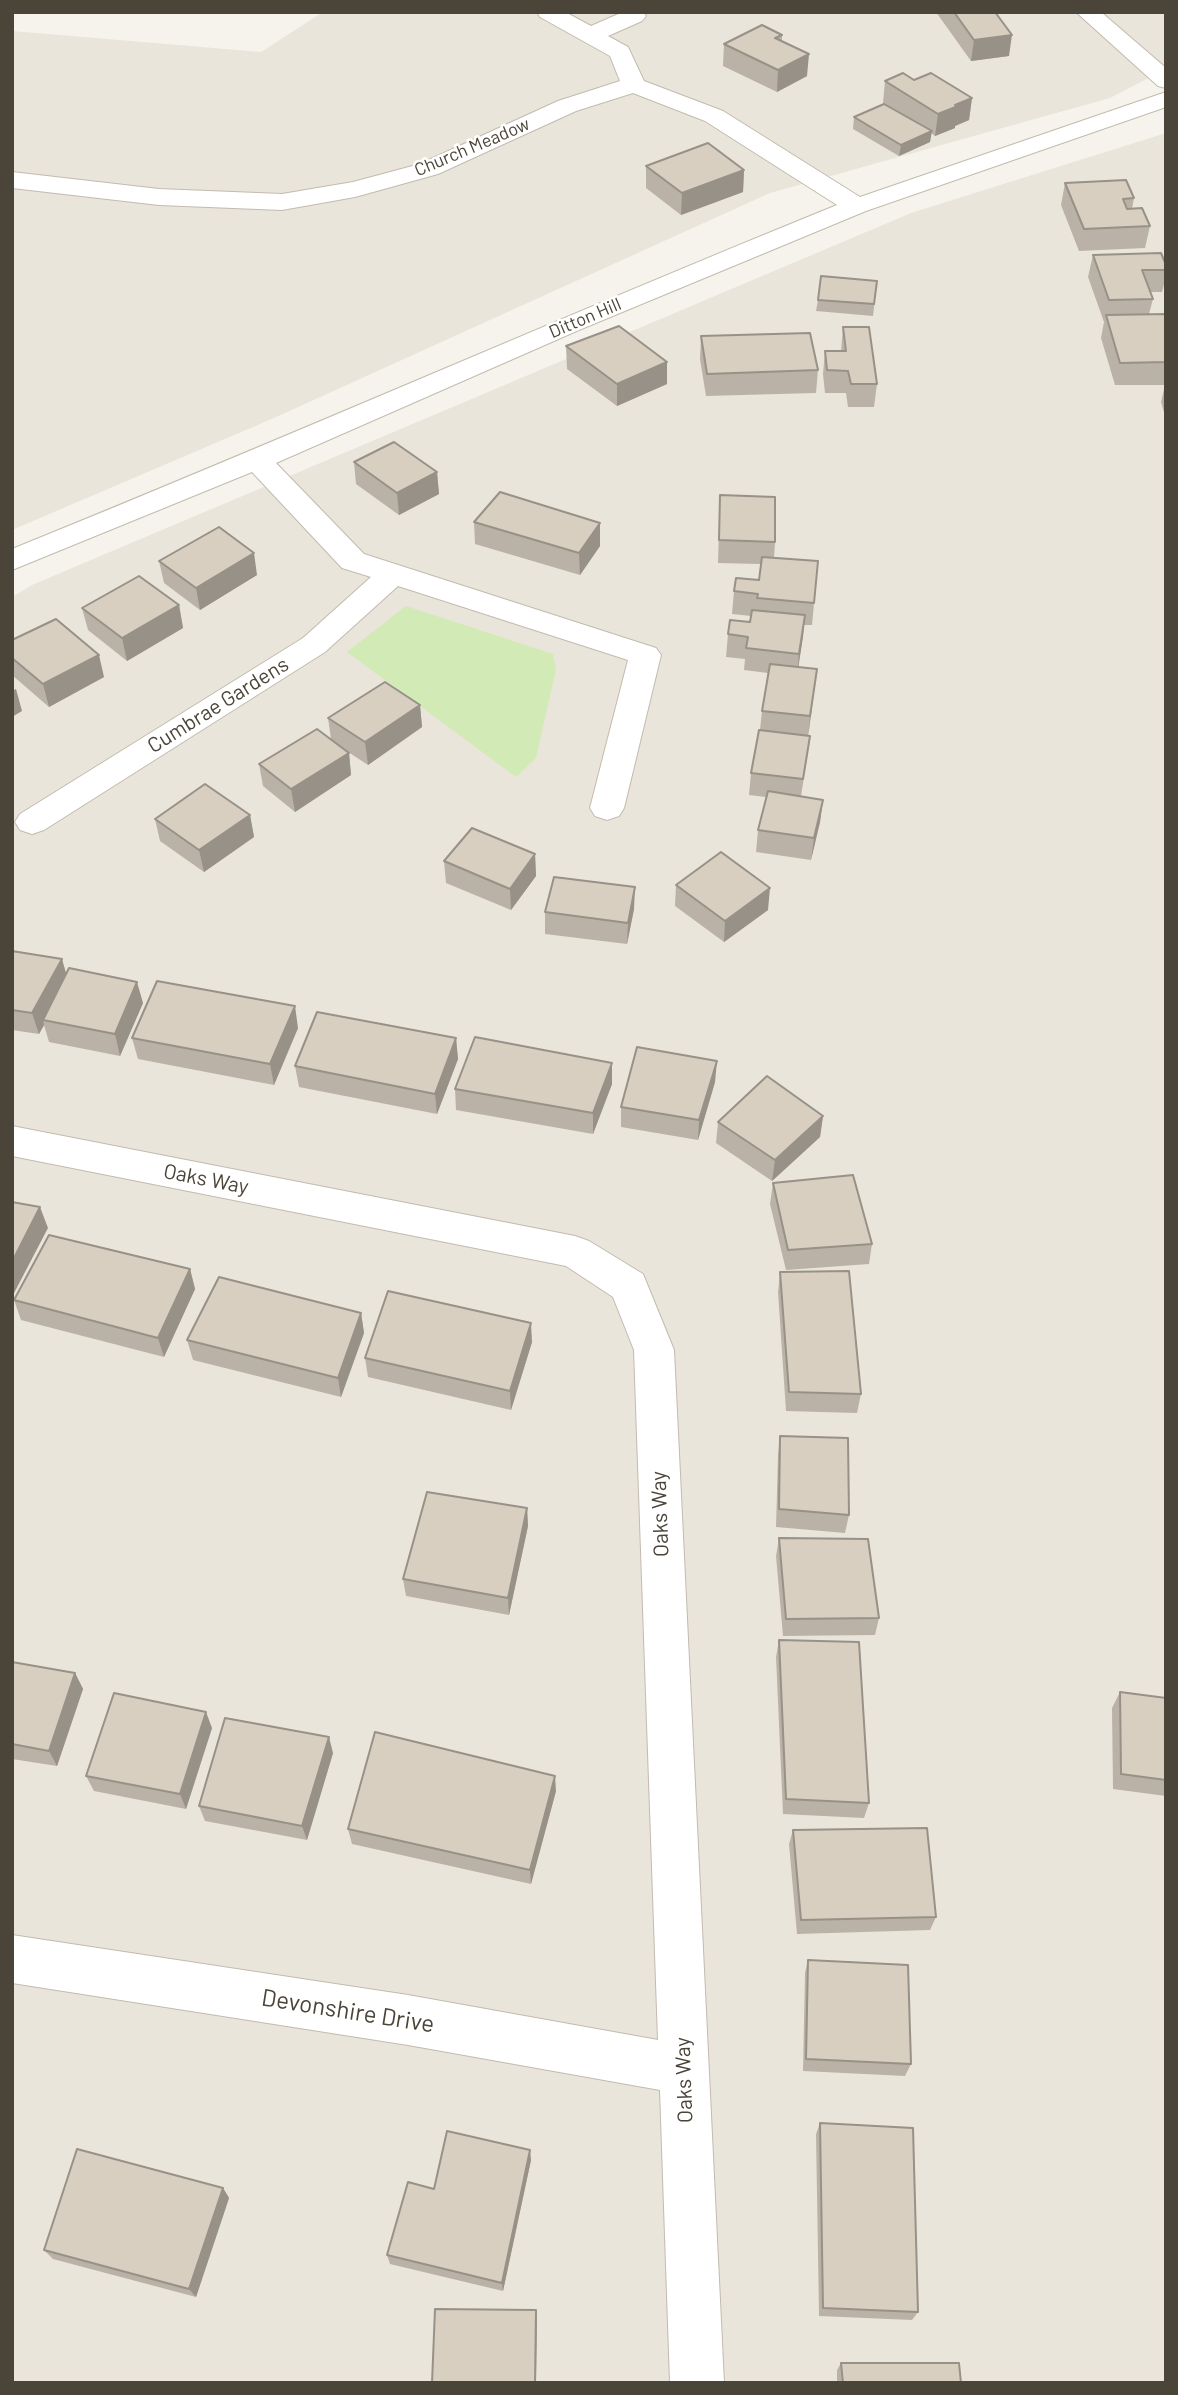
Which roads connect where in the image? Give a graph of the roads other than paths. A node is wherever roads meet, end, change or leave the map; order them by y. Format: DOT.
graph roads {
  1 [pos="548,12"];
  2 [pos="1087,12"];
  3 [pos="635,16"];
  4 [pos="590,35"];
  5 [pos="1166,81"];
  6 [pos="634,85"];
  7 [pos="1166,99"];
  8 [pos="12,180"];
  9 [pos="857,206"];
  10 [pos="257,460"];
  11 [pos="12,560"];
  12 [pos="393,574"];
  13 [pos="607,808"];
  14 [pos="32,822"];
  15 [pos="12,1141"];
  16 [pos="12,1959"];
  17 [pos="684,2070"];
  18 [pos="697,2383"];
  1 -- 4 [label="street"];
  2 -- 5 [label="street"];
  3 -- 4 [label="street"];
  4 -- 6 [label="street"];
  6 -- 8 [label="street, Church Meadow"];
  6 -- 9 [label="street"];
  7 -- 9 [label="street, Ditton Hill"];
  9 -- 10 [label="street, Ditton Hill"];
  10 -- 11 [label="street, Ditton Hill"];
  10 -- 12 [label="street"];
  12 -- 13 [label="street"];
  12 -- 14 [label="street, Cumbrae Gardens"];
  15 -- 17 [label="street, Oaks Way"];
  16 -- 17 [label="street, Devonshire Drive"];
  17 -- 18 [label="street, Oaks Way"];
}
